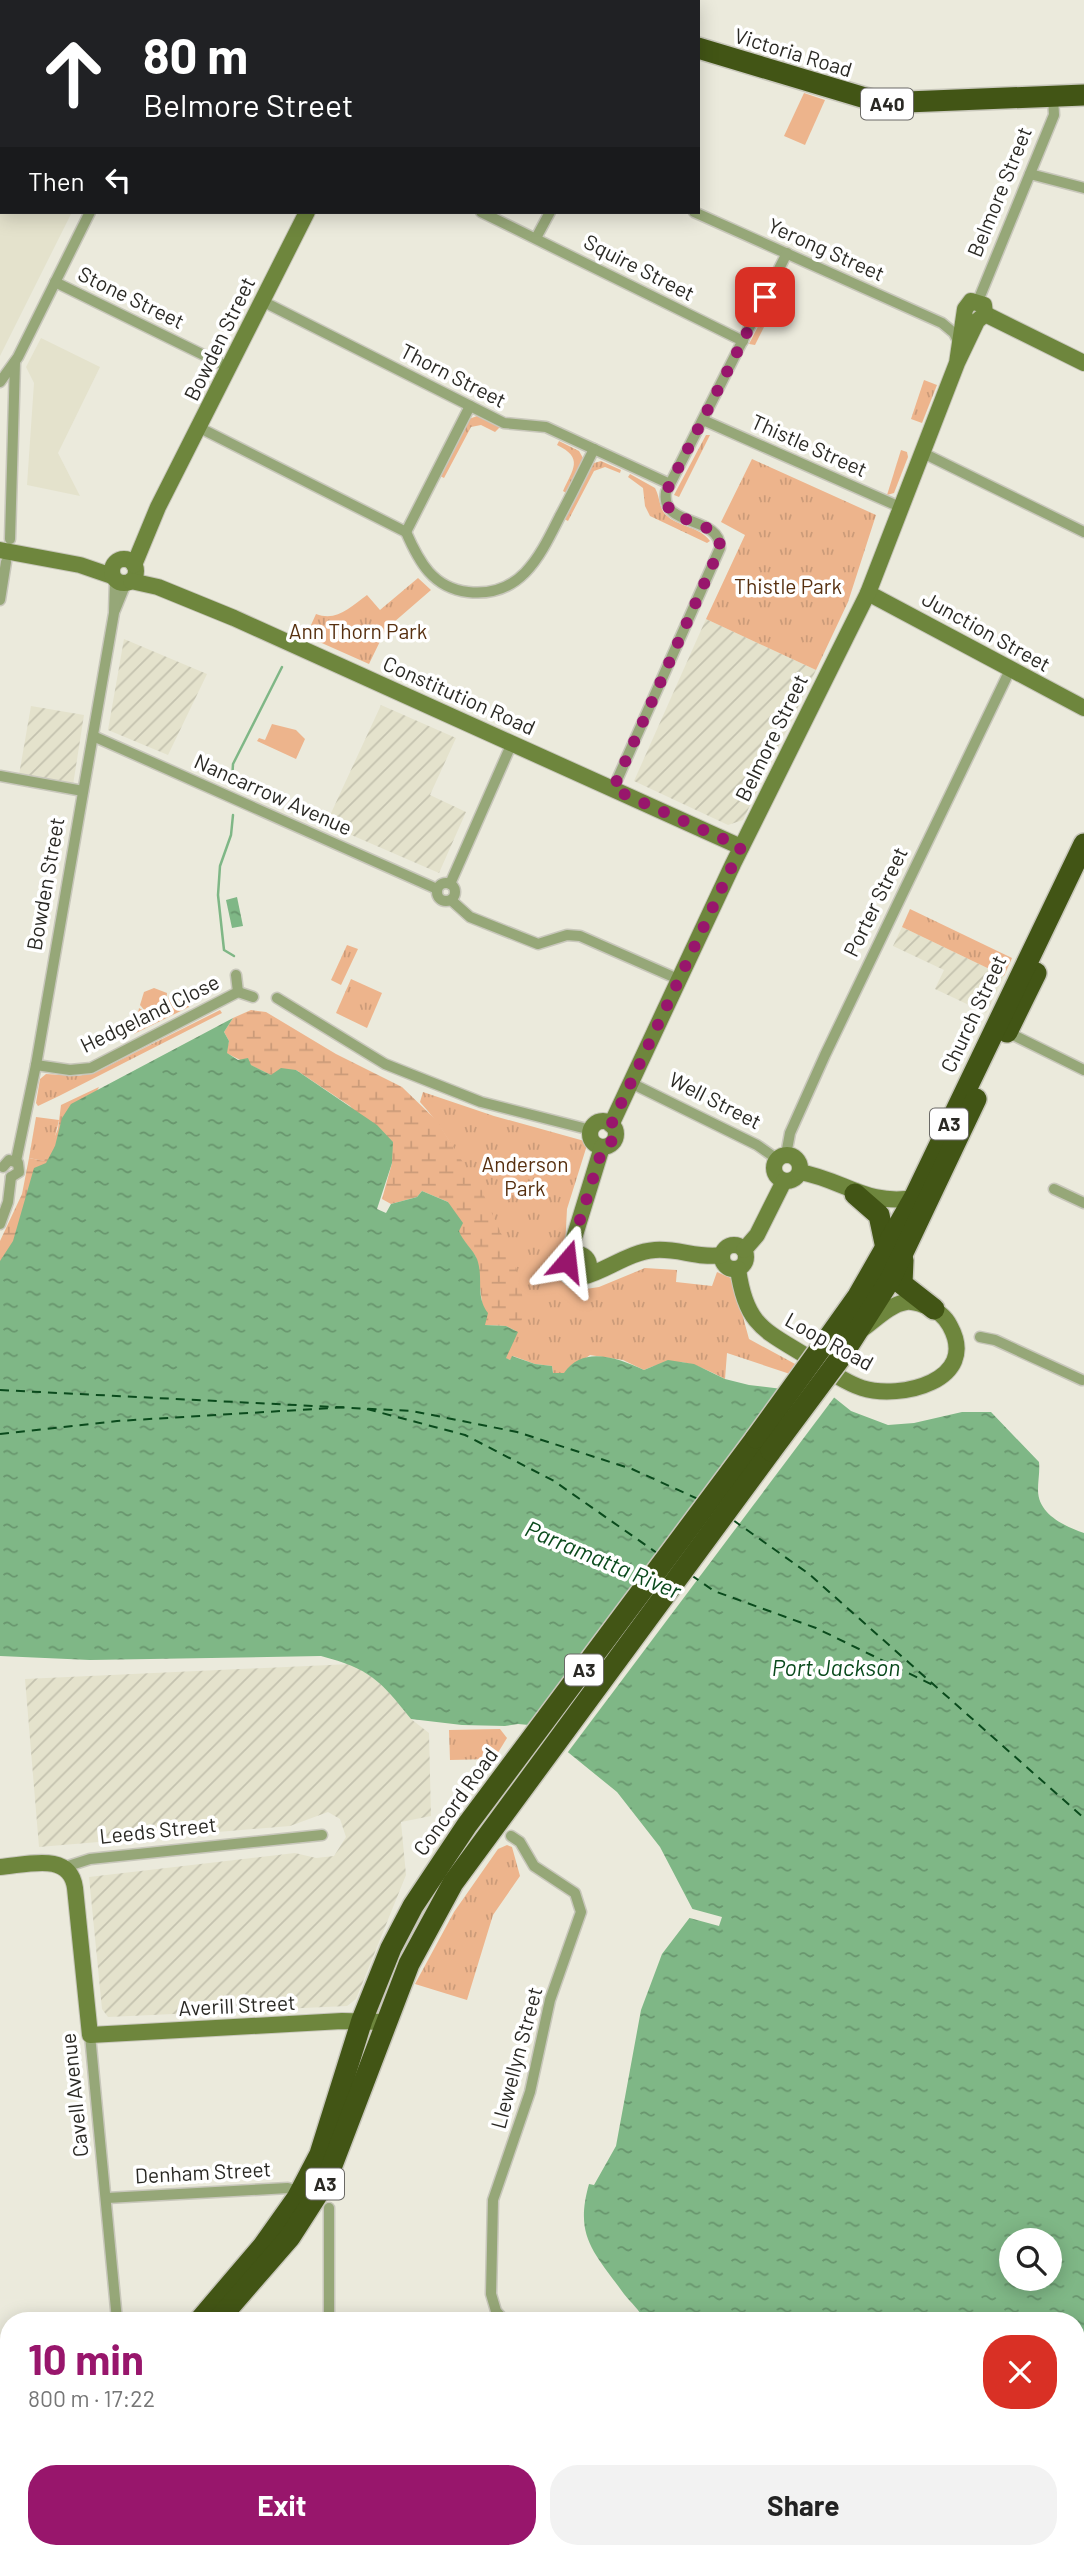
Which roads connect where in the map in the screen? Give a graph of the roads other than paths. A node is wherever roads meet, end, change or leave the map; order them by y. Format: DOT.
graph roads {
  1 [pos="700,35"];
  2 [pos="700,49"];
  3 [pos="1084,83"];
  4 [pos="1084,96"];
  5 [pos="1053,97"];
  6 [pos="1030,174"];
  7 [pos="1084,188"];
  8 [pos="89,214"];
  9 [pos="306,214"];
  10 [pos="485,214"];
  11 [pos="549,214"];
  12 [pos="699,214"];
  13 [pos="536,239"];
  14 [pos="788,253"];
  15 [pos="55,282"];
  16 [pos="262,301"];
  17 [pos="970,320"];
  18 [pos="942,323"];
  19 [pos="743,341"];
  20 [pos="15,362"];
  21 [pos="957,363"];
  22 [pos="1084,363"];
  23 [pos="228,367"];
  24 [pos="0,382"];
  25 [pos="470,406"];
  26 [pos="703,419"];
  27 [pos="200,428"];
  28 [pos="594,449"];
  29 [pos="921,452"];
  30 [pos="670,484"];
  31 [pos="900,507"];
  32 [pos="406,532"];
  33 [pos="1084,532"];
  34 [pos="5,550"];
  35 [pos="124,572"];
  36 [pos="868,593"];
  37 [pos="0,600"];
  38 [pos="1010,670"];
  39 [pos="1084,708"];
  40 [pos="93,736"];
  41 [pos="512,743"];
  42 [pos="0,776"];
  43 [pos="613,789"];
  44 [pos="83,791"];
  45 [pos="1084,844"];
  46 [pos="741,847"];
  47 [pos="1084,877"];
  48 [pos="450,884"];
  49 [pos="437,889"];
  50 [pos="451,900"];
  51 [pos="236,975"];
  52 [pos="678,979"];
  53 [pos="238,992"];
  54 [pos="253,997"];
  55 [pos="277,998"];
  56 [pos="1007,1032"];
  57 [pos="36,1065"];
  58 [pos="1084,1070"];
  59 [pos="633,1084"];
  60 [pos="611,1125"];
  61 [pos="591,1130"];
  62 [pos="603,1147"];
  63 [pos="782,1157"];
  64 [pos="16,1161"];
  65 [pos="1,1167"];
  66 [pos="800,1172"];
  67 [pos="11,1177"];
  68 [pos="784,1181"];
  69 [pos="1054,1189"];
  70 [pos="855,1194"];
  71 [pos="914,1198"];
  72 [pos="1084,1203"];
  73 [pos="0,1224"];
  74 [pos="577,1231"];
  75 [pos="744,1250"];
  76 [pos="896,1250"];
  77 [pos="722,1255"];
  78 [pos="585,1257"];
  79 [pos="567,1261"];
  80 [pos="613,1264"];
  81 [pos="738,1269"];
  82 [pos="582,1277"];
  83 [pos="934,1309"];
  84 [pos="859,1332"];
  85 [pos="980,1337"];
  86 [pos="821,1348"];
  87 [pos="841,1357"];
  88 [pos="1083,1381"];
  89 [pos="533,1755"];
  90 [pos="500,1834"];
  91 [pos="322,1835"];
  92 [pos="0,1867"];
  93 [pos="65,1867"];
  94 [pos="362,2020"];
  95 [pos="385,2022"];
  96 [pos="90,2035"];
  97 [pos="318,2195"];
  98 [pos="107,2198"];
  99 [pos="116,2312"];
  100 [pos="207,2312"];
  101 [pos="225,2312"];
  102 [pos="328,2312"];
  103 [pos="497,2312"];
  1 -- 3 [label="highway, Victoria Road / A40"];
  2 -- 5 [label="highway, Victoria Road / A40"];
  4 -- 5 [label="highway, Victoria Road / A40"];
  5 -- 6 [label="street, Belmore Street"];
  6 -- 7 [label="street"];
  6 -- 17 [label="street, Belmore Street"];
  8 -- 15 [label="street"];
  9 -- 16 [label="main road, Bowden Street"];
  10 -- 13 [label="street, Squire Street"];
  11 -- 13 [label="street"];
  12 -- 14 [label="street, Yerong Street"];
  13 -- 19 [label="street, Squire Street"];
  14 -- 18 [label="street, Yerong Street"];
  14 -- 19 [label="street"];
  15 -- 20 [label="street"];
  15 -- 23 [label="street, Stone Street"];
  16 -- 23 [label="main road, Bowden Street"];
  16 -- 25 [label="street, Thorn Street"];
  17 -- 18 [label="street"];
  17 -- 18 [label="street, Yerong Street"];
  17 -- 21 [label="main road, Belmore Street"];
  17 -- 21 [label="main road, Belmore Street"];
  17 -- 22 [label="main road"];
  19 -- 26 [label="street"];
  20 -- 24 [label="street"];
  20 -- 34 [label="street"];
  21 -- 29 [label="main road, Belmore Street"];
  23 -- 27 [label="main road, Bowden Street"];
  25 -- 28 [label="street, Thorn Street"];
  25 -- 32 [label="street"];
  26 -- 30 [label="street"];
  26 -- 31 [label="street, Thistle Street"];
  27 -- 32 [label="street"];
  27 -- 35 [label="main road, Bowden Street"];
  28 -- 30 [label="street, Thorn Street"];
  28 -- 32 [label="street"];
  29 -- 31 [label="main road, Belmore Street"];
  29 -- 33 [label="street"];
  30 -- 43 [label="street"];
  31 -- 36 [label="main road, Belmore Street"];
  34 -- 35 [label="main road, Constitution Road"];
  34 -- 37 [label="street"];
  35 -- 40 [label="street, Bowden Street"];
  35 -- 41 [label="main road, Constitution Road"];
  36 -- 38 [label="main road, Junction Street"];
  36 -- 46 [label="main road, Belmore Street"];
  38 -- 39 [label="main road, Junction Street"];
  38 -- 63 [label="street, Porter Street"];
  40 -- 44 [label="street, Bowden Street"];
  40 -- 49 [label="street, Nancarrow Avenue"];
  41 -- 43 [label="main road, Constitution Road"];
  41 -- 48 [label="street"];
  42 -- 44 [label="street"];
  43 -- 46 [label="main road, Constitution Road"];
  44 -- 57 [label="street, Bowden Street"];
  45 -- 71 [label="highway, Church Street / A3"];
  46 -- 52 [label="main road, Belmore Street"];
  47 -- 56 [label="highway, Church Street / A3"];
  48 -- 49 [label="street"];
  48 -- 50 [label="street"];
  49 -- 50 [label="street"];
  50 -- 52 [label="street"];
  51 -- 53 [label="street, Hedgeland Close"];
  52 -- 59 [label="main road, Belmore Street"];
  53 -- 54 [label="street, Hedgeland Close"];
  53 -- 57 [label="street, Hedgeland Close"];
  55 -- 61 [label="street"];
  56 -- 58 [label="street"];
  56 -- 76 [label="highway, Church Street / A3"];
  57 -- 64 [label="street, Bowden Street"];
  59 -- 60 [label="main road, Belmore Street"];
  59 -- 63 [label="street, Well Street"];
  60 -- 61 [label="main road"];
  60 -- 62 [label="main road"];
  61 -- 62 [label="main road"];
  62 -- 74 [label="main road"];
  63 -- 66 [label="main road"];
  63 -- 68 [label="main road"];
  64 -- 65 [label="street"];
  64 -- 67 [label="street"];
  65 -- 67 [label="street"];
  66 -- 68 [label="main road"];
  66 -- 70 [label="main road"];
  67 -- 73 [label="street"];
  68 -- 75 [label="main road"];
  69 -- 72 [label="street"];
  70 -- 71 [label="main road"];
  70 -- 76 [label="highway"];
  71 -- 76 [label="highway, Church Street / A3"];
  74 -- 78 [label="main road"];
  74 -- 79 [label="main road"];
  75 -- 77 [label="main road"];
  75 -- 81 [label="main road"];
  76 -- 83 [label="highway"];
  76 -- 84 [label="highway, Church Street / A3"];
  76 -- 86 [label="highway, Church Street / A3"];
  77 -- 80 [label="main road"];
  77 -- 81 [label="main road"];
  78 -- 79 [label="main road"];
  78 -- 80 [label="main road"];
  78 -- 82 [label="main road"];
  79 -- 82 [label="main road"];
  80 -- 82 [label="main road"];
  81 -- 83 [label="main road, Loop Road"];
  83 -- 84 [label="main road, Loop Road"];
  84 -- 87 [label="highway, Church Street / A3"];
  85 -- 88 [label="street"];
  86 -- 89 [label="highway, Concord Road / A3, bridge"];
  87 -- 89 [label="highway, Concord Road / A3, bridge"];
  89 -- 90 [label="highway, Concord Road / A3"];
  89 -- 94 [label="highway, Concord Road / A3"];
  90 -- 95 [label="highway, Concord Road / A3"];
  90 -- 103 [label="street, Llewellyn Street"];
  91 -- 93 [label="street, Leeds Street"];
  92 -- 93 [label="main road, Leeds Street"];
  93 -- 96 [label="main road, Cavell Avenue"];
  94 -- 95 [label="main road, Averill Street"];
  94 -- 96 [label="main road, Averill Street"];
  94 -- 97 [label="highway, Concord Road / A3"];
  95 -- 97 [label="highway, Concord Road / A3"];
  96 -- 98 [label="street, Cavell Avenue"];
  97 -- 98 [label="street, Denham Street"];
  97 -- 100 [label="highway, Concord Road / A3"];
  97 -- 101 [label="highway, Concord Road / A3"];
  97 -- 102 [label="street"];
  98 -- 99 [label="street, Cavell Avenue"];
}
